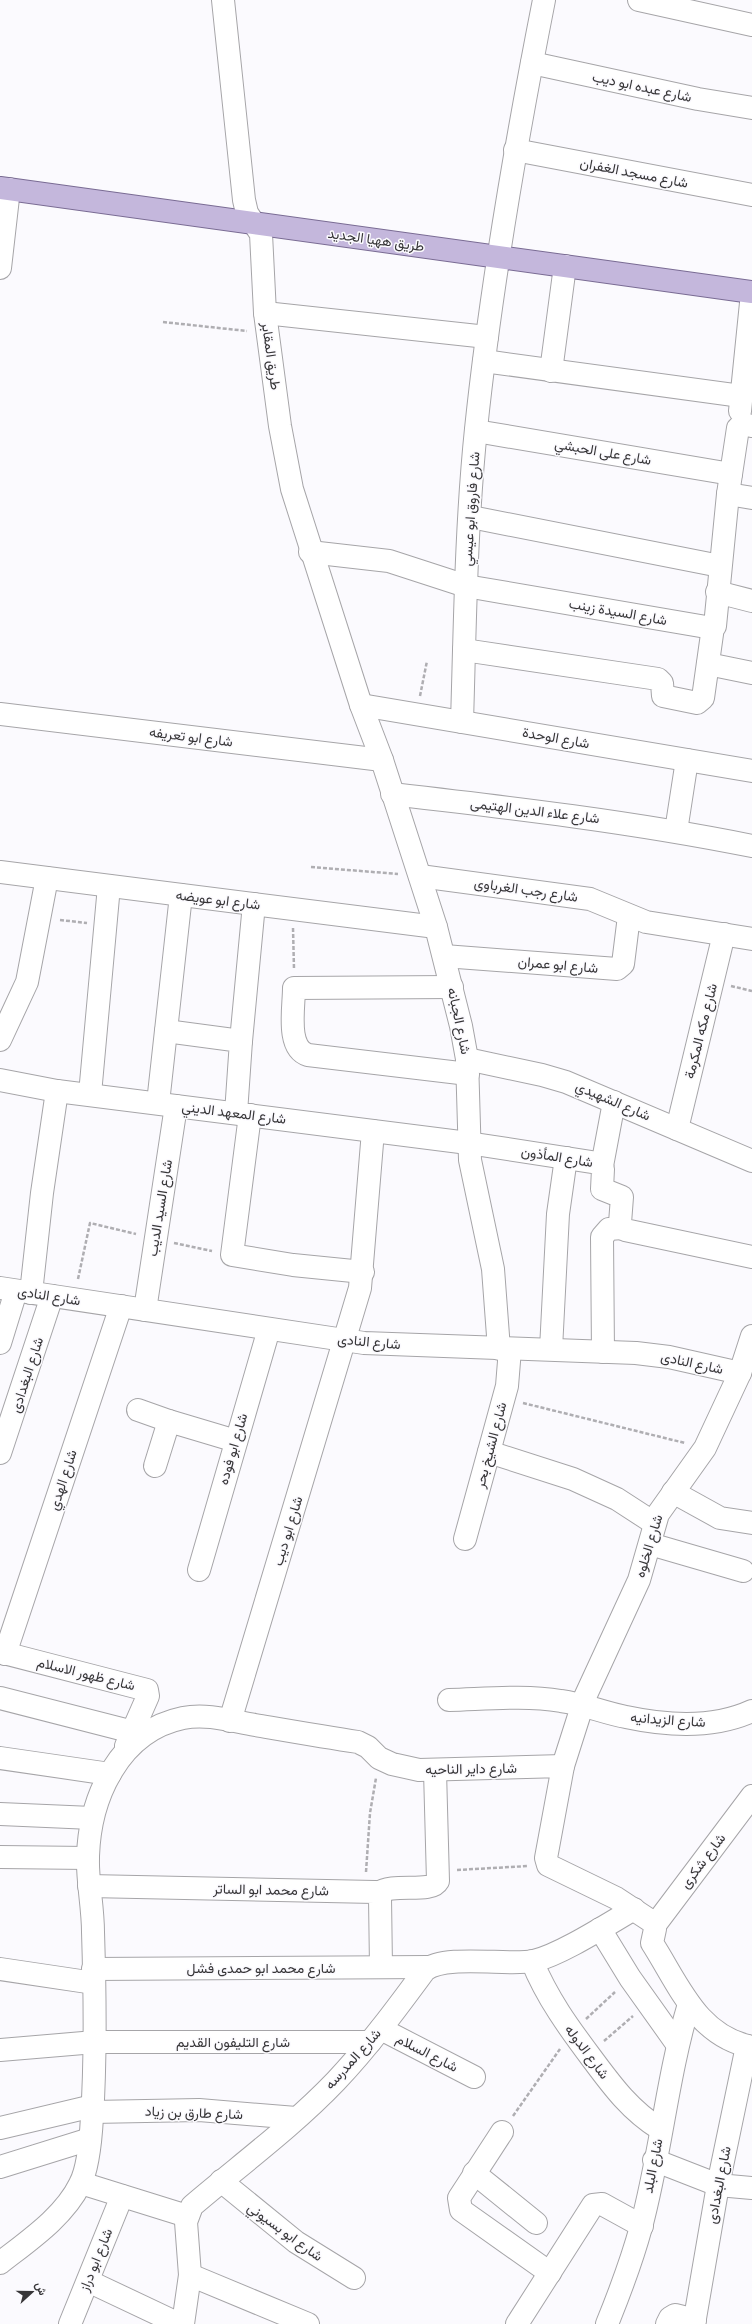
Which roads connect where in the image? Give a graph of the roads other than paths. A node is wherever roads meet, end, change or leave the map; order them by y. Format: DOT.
graph roads {
  1 [pos="224,0"];
  2 [pos="544,0"];
  3 [pos="639,0"];
  4 [pos="752,25"];
  5 [pos="532,63"];
  6 [pos="752,108"];
  7 [pos="515,150"];
  8 [pos="4,188"];
  9 [pos="752,195"];
  10 [pos="254,224"];
  11 [pos="497,257"];
  12 [pos="565,266"];
  13 [pos="0,268"];
  14 [pos="752,293"];
  15 [pos="266,323"];
  16 [pos="487,337"];
  17 [pos="484,361"];
  18 [pos="551,371"];
  19 [pos="741,396"];
  20 [pos="746,425"];
  21 [pos="476,431"];
  22 [pos="730,484"];
  23 [pos="752,498"];
  24 [pos="471,517"];
  25 [pos="310,552"];
  26 [pos="720,566"];
  27 [pos="466,586"];
  28 [pos="717,592"];
  29 [pos="752,600"];
  30 [pos="713,627"];
  31 [pos="464,650"];
  32 [pos="708,664"];
  33 [pos="752,673"];
  34 [pos="361,706"];
  35 [pos="0,714"];
  36 [pos="462,722"];
  37 [pos="382,760"];
  38 [pos="688,760"];
  39 [pos="752,771"];
  40 [pos="392,794"];
  41 [pos="676,831"];
  42 [pos="752,846"];
  43 [pos="0,872"];
  44 [pos="420,876"];
  45 [pos="48,878"];
  46 [pos="109,886"];
  47 [pos="181,895"];
  48 [pos="254,904"];
  49 [pos="629,916"];
  50 [pos="436,927"];
  51 [pos="724,934"];
  52 [pos="752,939"];
  53 [pos="444,956"];
  54 [pos="452,987"];
  55 [pos="166,1031"];
  56 [pos="0,1040"];
  57 [pos="241,1042"];
  58 [pos="468,1067"];
  59 [pos="0,1080"];
  60 [pos="57,1091"];
  61 [pos="90,1094"];
  62 [pos="614,1102"];
  63 [pos="167,1104"];
  64 [pos="243,1114"];
  65 [pos="677,1129"];
  66 [pos="373,1130"];
  67 [pos="468,1143"];
  68 [pos="566,1158"];
  69 [pos="752,1161"];
  70 [pos="602,1166"];
  71 [pos="622,1228"];
  72 [pos="752,1257"];
  73 [pos="363,1272"];
  74 [pos="25,1292"];
  75 [pos="121,1306"];
  76 [pos="145,1310"];
  77 [pos="269,1329"];
  78 [pos="752,1336"];
  79 [pos="346,1341"];
  80 [pos="0,1343"];
  81 [pos="504,1349"];
  82 [pos="551,1349"];
  83 [pos="603,1352"];
  84 [pos="743,1379"];
  85 [pos="138,1410"];
  86 [pos="169,1421"];
  87 [pos="236,1441"];
  88 [pos="489,1452"];
  89 [pos="0,1453"];
  90 [pos="155,1466"];
  91 [pos="673,1492"];
  92 [pos="654,1523"];
  93 [pos="752,1523"];
  94 [pos="466,1539"];
  95 [pos="650,1544"];
  96 [pos="198,1570"];
  97 [pos="743,1570"];
  98 [pos="3,1653"];
  99 [pos="0,1698"];
  100 [pos="449,1700"];
  101 [pos="583,1705"];
  102 [pos="752,1711"];
  103 [pos="230,1721"];
  104 [pos="133,1732"];
  105 [pos="0,1758"];
  106 [pos="116,1765"];
  107 [pos="563,1766"];
  108 [pos="435,1771"];
  109 [pos="752,1796"];
  110 [pos="0,1814"];
  111 [pos="92,1818"];
  112 [pos="0,1857"];
  113 [pos="88,1858"];
  114 [pos="89,1886"];
  115 [pos="371,1892"];
  116 [pos="634,1909"];
  117 [pos="655,1925"];
  118 [pos="600,1929"];
  119 [pos="532,1961"];
  120 [pos="381,1967"];
  121 [pos="429,1967"];
  122 [pos="0,1969"];
  123 [pos="94,1976"];
  124 [pos="689,2004"];
  125 [pos="375,2036"];
  126 [pos="95,2042"];
  127 [pos="677,2044"];
  128 [pos="749,2046"];
  129 [pos="0,2050"];
  130 [pos="474,2077"];
  131 [pos="92,2109"];
  132 [pos="296,2118"];
  133 [pos="0,2128"];
  134 [pos="660,2129"];
  135 [pos="502,2132"];
  136 [pos="90,2139"];
  137 [pos="654,2160"];
  138 [pos="0,2167"];
  139 [pos="474,2173"];
  140 [pos="221,2181"];
  141 [pos="81,2183"];
  142 [pos="718,2185"];
  143 [pos="752,2188"];
  144 [pos="122,2196"];
  145 [pos="187,2216"];
  146 [pos="536,2223"];
  147 [pos="642,2226"];
  148 [pos="0,2263"];
  149 [pos="550,2273"];
  150 [pos="190,2275"];
  151 [pos="354,2278"];
  152 [pos="88,2281"];
  153 [pos="695,2322"];
  154 [pos="70,2324"];
  155 [pos="179,2324"];
  156 [pos="183,2324"];
  157 [pos="308,2324"];
  158 [pos="517,2324"];
  159 [pos="607,2324"];
  160 [pos="667,2324"];
  1 -- 10 [label="street, طريق المقابر"];
  2 -- 5 [label="street, شارع فاروق ابو عيسي"];
  3 -- 4 [label="street"];
  5 -- 6 [label="street, شارع عبده ابو ديب"];
  5 -- 7 [label="street, شارع فاروق ابو عيسي"];
  7 -- 9 [label="street, شارع مسجد الغفران"];
  7 -- 11 [label="street, شارع فاروق ابو عيسي"];
  8 -- 10 [label="main road, طريق ههيا الجديد"];
  8 -- 13 [label="street"];
  10 -- 11 [label="main road, طريق ههيا الجديد"];
  10 -- 15 [label="street, طريق المقابر"];
  11 -- 12 [label="main road, طريق ههيا الجديد"];
  11 -- 16 [label="street, شارع فاروق ابو عيسي"];
  12 -- 14 [label="main road, طريق ههيا الجديد"];
  12 -- 18 [label="street"];
  14 -- 19 [label="street"];
  15 -- 16 [label="street"];
  15 -- 25 [label="street, طريق المقابر"];
  16 -- 17 [label="street, شارع فاروق ابو عيسي"];
  17 -- 18 [label="street"];
  17 -- 21 [label="street, شارع فاروق ابو عيسي"];
  18 -- 19 [label="street"];
  19 -- 20 [label="street"];
  20 -- 22 [label="street"];
  21 -- 22 [label="street, شارع على الحبشي"];
  21 -- 24 [label="street, شارع فاروق ابو عيسي"];
  22 -- 23 [label="street, شارع على الحبشي"];
  22 -- 26 [label="street"];
  24 -- 26 [label="street"];
  24 -- 27 [label="street, شارع فاروق ابو عيسي"];
  25 -- 27 [label="street, شارع السيدة زينب"];
  25 -- 34 [label="street, طريق المقابر"];
  26 -- 28 [label="street"];
  27 -- 30 [label="street, شارع السيدة زينب"];
  27 -- 31 [label="street, شارع فاروق ابو عيسي"];
  28 -- 29 [label="street"];
  28 -- 30 [label="street"];
  30 -- 32 [label="street"];
  31 -- 32 [label="street"];
  31 -- 36 [label="street, شارع فاروق ابو عيسي"];
  32 -- 33 [label="street"];
  34 -- 36 [label="street, شارع الوحدة"];
  34 -- 37 [label="street, شارع الجبانه"];
  35 -- 37 [label="street, شارع ابو تعريفه"];
  36 -- 38 [label="street, شارع الوحدة"];
  37 -- 40 [label="street, شارع الجبانه"];
  38 -- 39 [label="street, شارع الوحدة"];
  38 -- 41 [label="street"];
  40 -- 41 [label="street, شارع علاء الدين الهتيمى"];
  40 -- 44 [label="street, شارع الجبانه"];
  41 -- 42 [label="street, شارع علاء الدين الهتيمى"];
  43 -- 45 [label="street, شارع ابو عويضه"];
  44 -- 49 [label="street, شارع رجب الغرباوى"];
  44 -- 50 [label="street, شارع الجبانه"];
  45 -- 46 [label="street, شارع ابو عويضه"];
  45 -- 56 [label="street"];
  46 -- 47 [label="street, شارع ابو عويضه"];
  46 -- 61 [label="street"];
  47 -- 48 [label="street, شارع ابو عويضه"];
  47 -- 55 [label="street, شارع السيد الديب"];
  48 -- 50 [label="street, شارع ابو عويضه"];
  48 -- 57 [label="street"];
  49 -- 51 [label="street, شارع رجب الغرباوى"];
  49 -- 53 [label="street, شارع ابو عمران"];
  50 -- 53 [label="street, شارع الجبانه"];
  51 -- 52 [label="street, شارع رجب الغرباوى"];
  51 -- 65 [label="street, شارع مكه المكرمة"];
  53 -- 54 [label="street, شارع الجبانه"];
  54 -- 58 [label="street, شارع الجبانه"];
  54 -- 58 [label="street, شارع الشهيدي"];
  55 -- 57 [label="street"];
  55 -- 63 [label="street, شارع السيد الديب"];
  57 -- 64 [label="street"];
  58 -- 62 [label="street, شارع الشهيدي"];
  58 -- 67 [label="street, شارع الجبانه"];
  59 -- 60 [label="street, شارع المعهد الديني"];
  60 -- 61 [label="street, شارع المعهد الديني"];
  60 -- 74 [label="street"];
  61 -- 63 [label="street, شارع المعهد الديني"];
  62 -- 65 [label="street, شارع الشهيدي"];
  62 -- 70 [label="street"];
  63 -- 64 [label="street, شارع المعهد الديني"];
  63 -- 76 [label="street, شارع السيد الديب"];
  64 -- 66 [label="street, شارع المعهد الديني"];
  64 -- 73 [label="street"];
  65 -- 69 [label="street, شارع الشهيدي"];
  66 -- 67 [label="street, شارع المعهد الديني"];
  66 -- 73 [label="street, شارع ابو ديب"];
  67 -- 68 [label="street, شارع المأذون"];
  67 -- 81 [label="street, شارع الجبانه"];
  68 -- 70 [label="street, شارع المأذون"];
  68 -- 82 [label="street"];
  70 -- 71 [label="street, شارع المأذون"];
  71 -- 72 [label="street"];
  71 -- 83 [label="street"];
  73 -- 79 [label="street, شارع ابو ديب"];
  74 -- 75 [label="street, شارع النادى"];
  74 -- 80 [label="street"];
  74 -- 89 [label="street, شارع البغدادى"];
  75 -- 76 [label="street, شارع النادى"];
  75 -- 98 [label="street, شارع الهدي"];
  76 -- 77 [label="street, شارع النادى"];
  77 -- 79 [label="street, شارع النادى"];
  77 -- 87 [label="street, شارع ابو فوده"];
  78 -- 84 [label="street, شارع الخلوه"];
  79 -- 81 [label="street, شارع النادى"];
  79 -- 103 [label="street, شارع ابو ديب"];
  81 -- 82 [label="street, شارع النادى"];
  81 -- 88 [label="street, شارع الشيخ بحر"];
  82 -- 83 [label="street, شارع النادى"];
  83 -- 84 [label="street, شارع النادى"];
  84 -- 91 [label="street, شارع الخلوه"];
  85 -- 86 [label="street"];
  86 -- 87 [label="street"];
  86 -- 90 [label="street"];
  87 -- 96 [label="street, شارع ابو فوده"];
  88 -- 92 [label="street"];
  88 -- 94 [label="street, شارع الشيخ بحر"];
  91 -- 92 [label="street, شارع الخلوه"];
  91 -- 93 [label="street"];
  92 -- 95 [label="street, شارع الخلوه"];
  95 -- 97 [label="street"];
  95 -- 101 [label="street, شارع الخلوه"];
  98 -- 104 [label="street, شارع ظهور الاسلام"];
  99 -- 104 [label="street"];
  100 -- 101 [label="street, شارع الزيدانيه"];
  101 -- 102 [label="street, شارع الزيدانيه"];
  101 -- 107 [label="street, شارع الخلوه"];
  103 -- 106 [label="street, شارع داير الناحيه"];
  103 -- 108 [label="street, شارع داير الناحيه"];
  104 -- 106 [label="street, شارع ظهور الاسلام"];
  105 -- 106 [label="street"];
  106 -- 111 [label="street, شارع داير الناحيه"];
  107 -- 108 [label="street, شارع داير الناحيه"];
  107 -- 116 [label="street"];
  108 -- 115 [label="street, شارع محمد ابو الساتر"];
  109 -- 117 [label="street, شارع شكرى"];
  110 -- 111 [label="street"];
  111 -- 113 [label="street, شارع داير الناحيه"];
  112 -- 113 [label="street"];
  113 -- 114 [label="street, شارع داير الناحيه"];
  114 -- 115 [label="street, شارع محمد ابو الساتر"];
  114 -- 123 [label="street, شارع داير الناحيه"];
  115 -- 120 [label="street"];
  116 -- 117 [label="street"];
  116 -- 118 [label="street"];
  117 -- 124 [label="street"];
  118 -- 119 [label="street"];
  118 -- 127 [label="street"];
  119 -- 121 [label="street"];
  119 -- 134 [label="street, شارع الدوله"];
  120 -- 121 [label="street, شارع محمد ابو حمدى فشل"];
  120 -- 123 [label="street, شارع محمد ابو حمدى فشل"];
  121 -- 125 [label="street, شارع المدرسه"];
  122 -- 123 [label="street, شارع محمد ابو حمدى فشل"];
  123 -- 126 [label="street, شارع داير الناحيه"];
  124 -- 127 [label="street, شارع البلد"];
  124 -- 128 [label="street"];
  125 -- 126 [label="street, شارع التليفون القديم"];
  125 -- 130 [label="street, شارع السلام"];
  125 -- 132 [label="street, شارع المدرسه"];
  126 -- 129 [label="street, شارع التليفون القديم"];
  126 -- 131 [label="street, شارع داير الناحيه"];
  127 -- 134 [label="street, شارع البلد"];
  128 -- 142 [label="street, شارع البغدادى"];
  131 -- 132 [label="street, شارع طارق بن زياد"];
  131 -- 133 [label="street, شارع طارق بن زياد"];
  131 -- 136 [label="street, شارع داير الناحيه"];
  132 -- 140 [label="street, شارع المدرسه"];
  134 -- 137 [label="street, شارع البلد"];
  135 -- 139 [label="street"];
  136 -- 138 [label="street"];
  136 -- 141 [label="street, شارع داير الناحيه"];
  137 -- 142 [label="street"];
  137 -- 147 [label="street, شارع البلد"];
  139 -- 146 [label="street"];
  139 -- 149 [label="street"];
  140 -- 145 [label="street, شارع المدرسه"];
  140 -- 151 [label="street, شارع ابو بسيوني"];
  141 -- 144 [label="street"];
  141 -- 148 [label="street"];
  142 -- 143 [label="street"];
  142 -- 153 [label="street, شارع البغدادى"];
  144 -- 145 [label="street"];
  144 -- 152 [label="street, شارع ابو دراز"];
  145 -- 150 [label="street"];
  147 -- 149 [label="street"];
  147 -- 159 [label="street, شارع البلد"];
  149 -- 158 [label="street"];
  150 -- 156 [label="street"];
  150 -- 157 [label="street"];
  152 -- 154 [label="street, شارع ابو دراز"];
  152 -- 155 [label="street"];
  153 -- 160 [label="street"];
}
